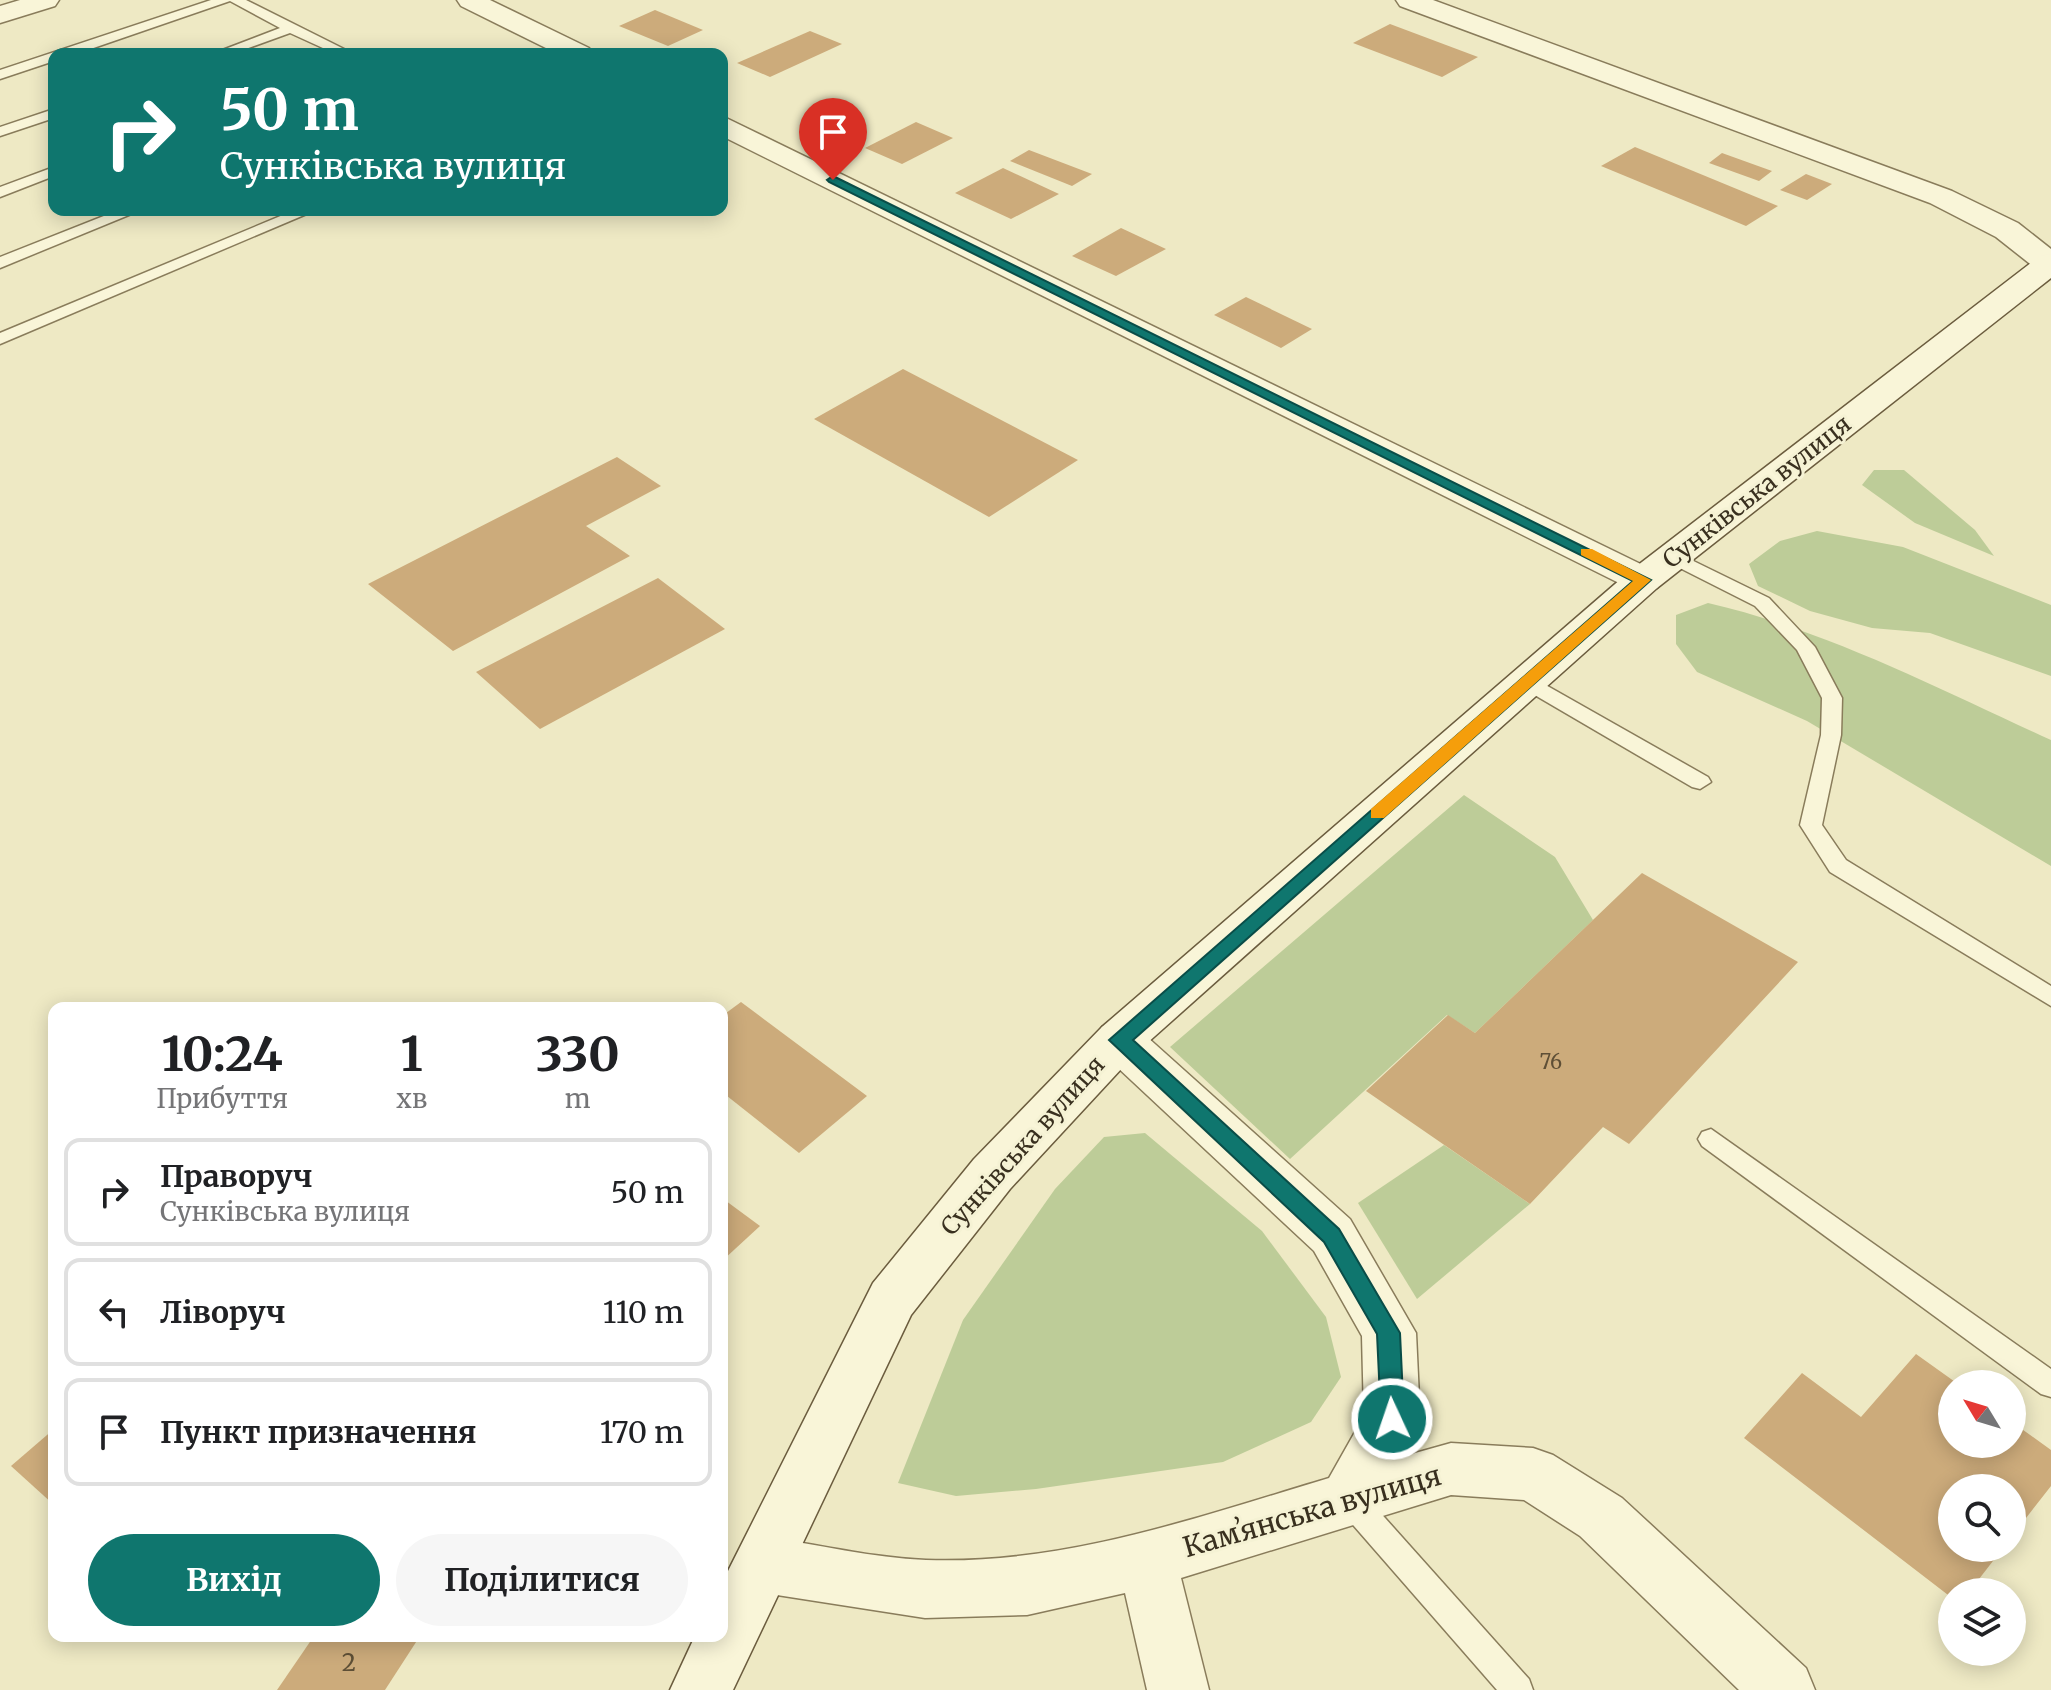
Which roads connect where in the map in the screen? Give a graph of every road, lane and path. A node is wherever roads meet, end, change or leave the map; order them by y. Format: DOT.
graph roads {
  1 [pos="46,0"];
  2 [pos="224,0"];
  3 [pos="236,0"];
  4 [pos="470,0"];
  5 [pos="1409,0"];
  6 [pos="0,15"];
  7 [pos="291,28"];
  8 [pos="81,48"];
  9 [pos="236,48"];
  10 [pos="334,48"];
  11 [pos="567,48"];
  12 [pos="48,59"];
  13 [pos="0,75"];
  14 [pos="48,115"];
  15 [pos="728,128"];
  16 [pos="0,132"];
  17 [pos="48,173"];
  18 [pos="0,192"];
  19 [pos="118,216"];
  20 [pos="294,216"];
  21 [pos="0,263"];
  22 [pos="2051,263"];
  23 [pos="0,339"];
  24 [pos="1658,569"];
  25 [pos="1528,682"];
  26 [pos="1700,782"];
  27 [pos="2051,997"];
  28 [pos="1119,1040"];
  29 [pos="1711,1139"];
  30 [pos="2051,1385"];
  31 [pos="1349,1499"];
  32 [pos="1147,1560"];
  33 [pos="764,1565"];
  34 [pos="728,1636"];
  35 [pos="725,1642"];
  36 [pos="701,1690"];
  37 [pos="1178,1690"];
  38 [pos="1518,1690"];
  39 [pos="1784,1690"];
  1 -- 6 [label="street"];
  2 -- 8 [label="lane"];
  3 -- 7 [label="lane"];
  4 -- 11 [label="street"];
  5 -- 22 [label="street"];
  7 -- 9 [label="lane"];
  7 -- 10 [label="lane"];
  12 -- 13 [label="lane"];
  14 -- 16 [label="lane"];
  15 -- 24 [label="street"];
  17 -- 18 [label="lane"];
  19 -- 21 [label="lane"];
  20 -- 23 [label="lane"];
  22 -- 24 [label="street, Сунківська вулиця"];
  24 -- 25 [label="street, Сунківська вулиця"];
  24 -- 27 [label="lane"];
  25 -- 26 [label="lane"];
  25 -- 28 [label="street, Сунківська вулиця"];
  28 -- 31 [label="street"];
  28 -- 33 [label="street, Сунківська вулиця"];
  29 -- 30 [label="lane"];
  31 -- 32 [label="street, Камʼянська вулиця"];
  31 -- 38 [label="lane"];
  31 -- 39 [label="street, Камʼянська вулиця"];
  32 -- 33 [label="street, Камʼянська вулиця"];
  32 -- 37 [label="street"];
  33 -- 34 [label="street, Сунківська вулиця"];
  35 -- 36 [label="street, Сунківська вулиця"];
}
